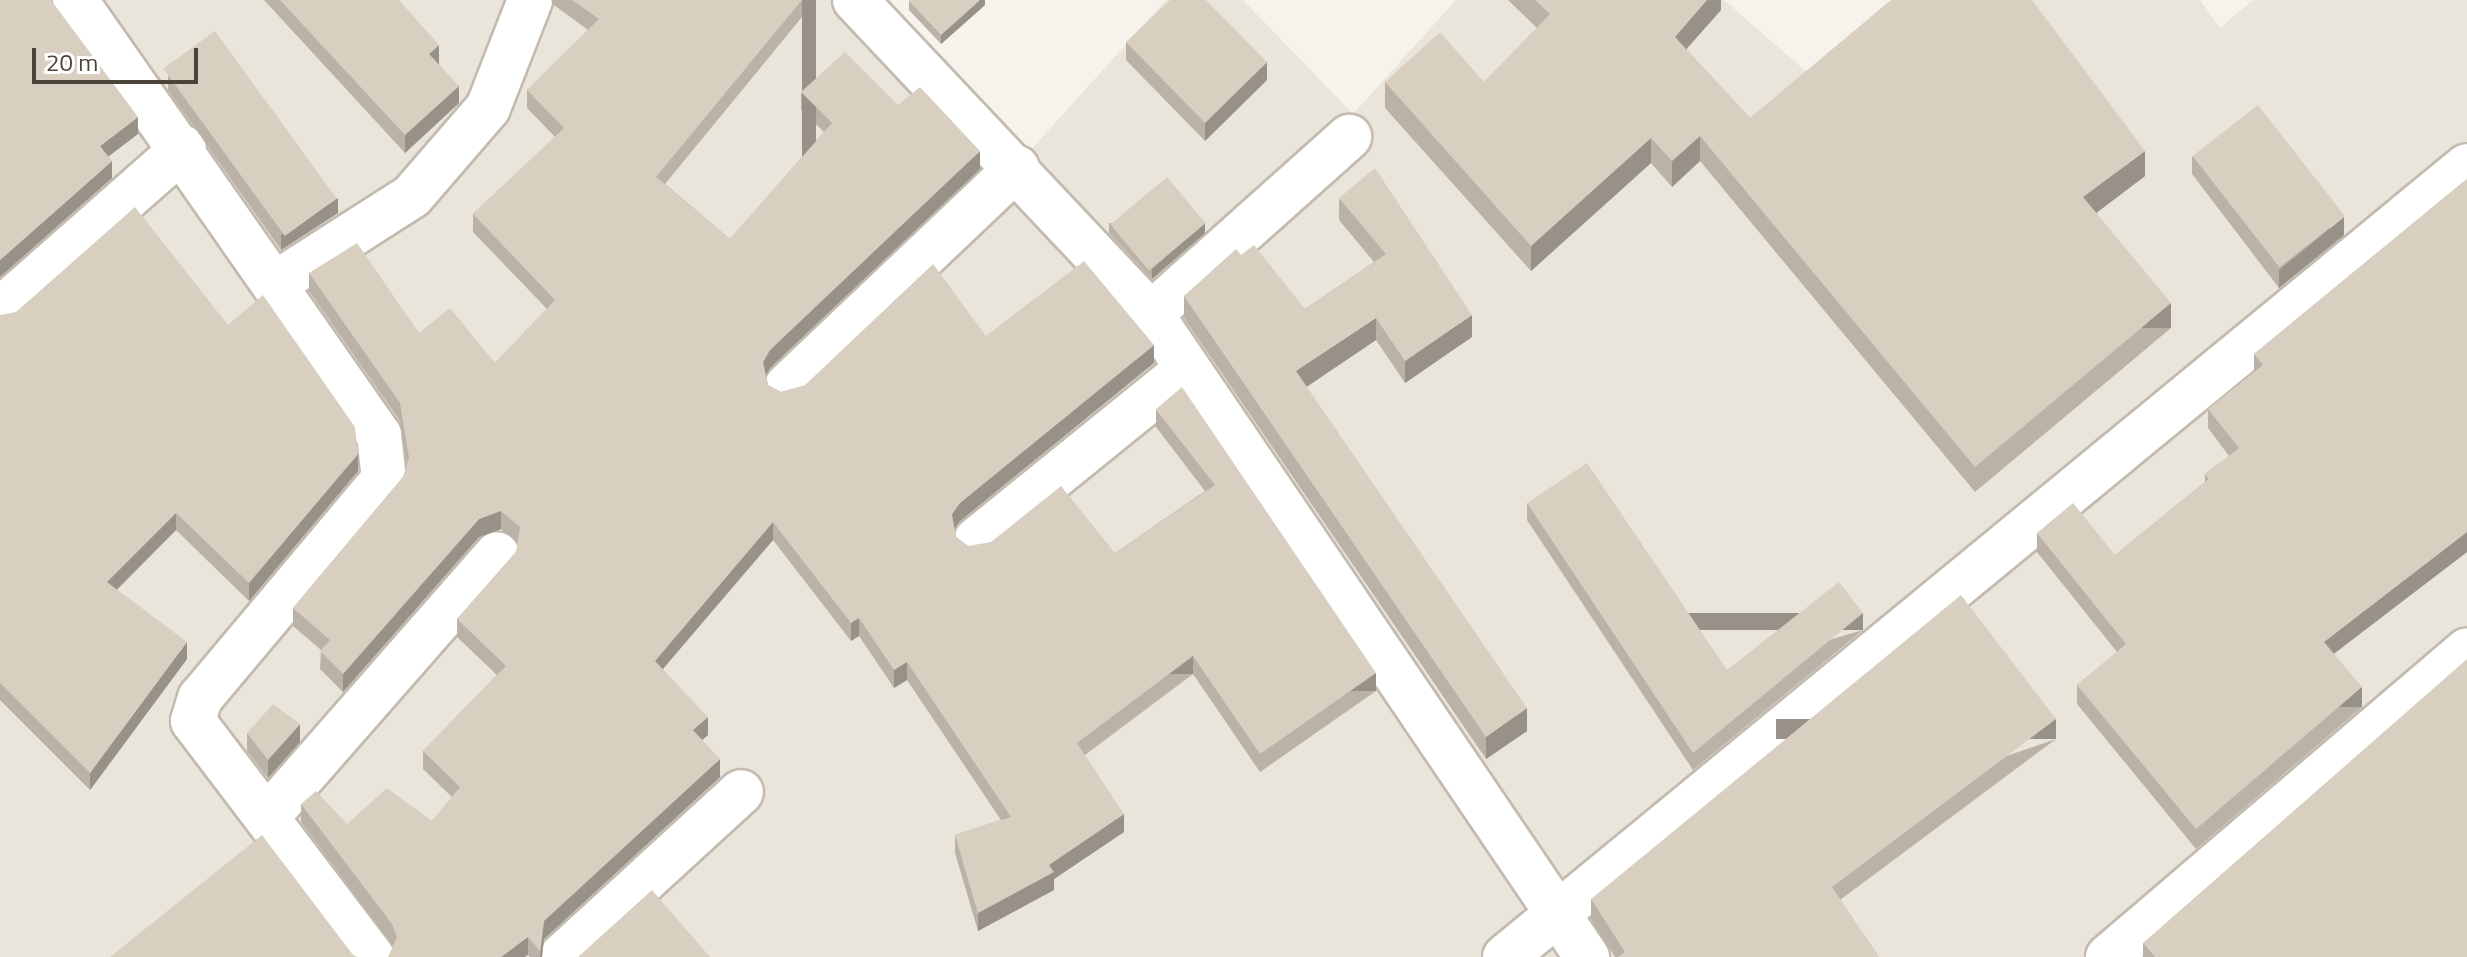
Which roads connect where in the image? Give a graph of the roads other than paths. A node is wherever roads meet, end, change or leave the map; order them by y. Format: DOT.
graph roads {
  1 [pos="75,0"];
  2 [pos="530,0"];
  3 [pos="855,0"];
  4 [pos="1349,137"];
  5 [pos="184,148"];
  6 [pos="2467,166"];
  7 [pos="1017,168"];
  8 [pos="276,283"];
  9 [pos="0,310"];
  10 [pos="1151,314"];
  11 [pos="1187,369"];
  12 [pos="787,386"];
  13 [pos="976,540"];
  14 [pos="497,554"];
  15 [pos="2467,650"];
  16 [pos="741,792"];
  17 [pos="267,817"];
  18 [pos="1558,915"];
  19 [pos="372,957"];
  20 [pos="561,957"];
  21 [pos="1505,957"];
  22 [pos="1587,957"];
  23 [pos="2108,957"];
  1 -- 5 [label="street"];
  2 -- 8 [label="street"];
  3 -- 7 [label="street"];
  4 -- 10 [label="street"];
  5 -- 8 [label="street"];
  5 -- 9 [label="street"];
  6 -- 18 [label="street"];
  7 -- 10 [label="street"];
  7 -- 12 [label="street"];
  8 -- 17 [label="street"];
  10 -- 11 [label="street"];
  11 -- 13 [label="street"];
  11 -- 18 [label="street"];
  14 -- 17 [label="street"];
  15 -- 23 [label="street"];
  16 -- 20 [label="street"];
  17 -- 19 [label="street"];
  18 -- 21 [label="street"];
  18 -- 22 [label="street"];
}
